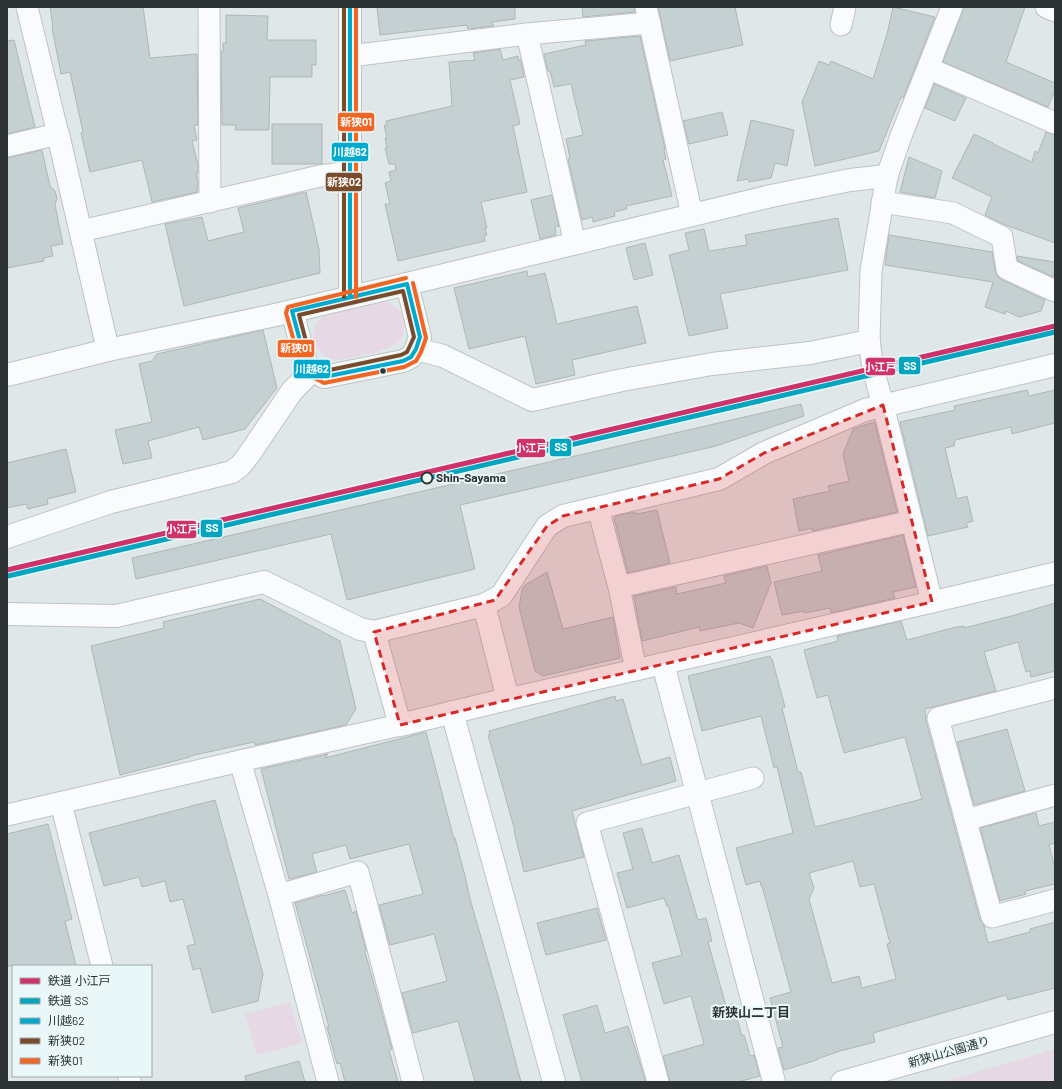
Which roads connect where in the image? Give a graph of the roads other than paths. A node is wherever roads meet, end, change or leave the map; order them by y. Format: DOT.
graph roads {
  1 [pos="27,7"];
  2 [pos="209,7"];
  3 [pos="350,7"];
  4 [pos="952,7"];
  5 [pos="1046,7"];
  6 [pos="1055,11"];
  7 [pos="648,15"];
  8 [pos="527,34"];
  9 [pos="350,56"];
  10 [pos="928,68"];
  11 [pos="1055,123"];
  12 [pos="58,134"];
  13 [pos="7,146"];
  14 [pos="350,172"];
  15 [pos="887,176"];
  16 [pos="210,202"];
  17 [pos="882,202"];
  18 [pos="692,215"];
  19 [pos="81,231"];
  20 [pos="575,244"];
  21 [pos="407,284"];
  22 [pos="1055,290"];
  23 [pos="350,297"];
  24 [pos="292,311"];
  25 [pos="869,341"];
  26 [pos="416,349"];
  27 [pos="108,350"];
  28 [pos="1055,365"];
  29 [pos="313,370"];
  30 [pos="7,375"];
  31 [pos="883,406"];
  32 [pos="598,508"];
  33 [pos="912,521"];
  34 [pos="7,537"];
  35 [pos="1055,573"];
  36 [pos="618,587"];
  37 [pos="932,602"];
  38 [pos="484,606"];
  39 [pos="7,614"];
  40 [pos="374,632"];
  41 [pos="663,664"];
  42 [pos="636,670"];
  43 [pos="1055,688"];
  44 [pos="508,699"];
  45 [pos="452,712"];
  46 [pos="400,726"];
  47 [pos="240,761"];
  48 [pos="754,778"];
  49 [pos="697,794"];
  50 [pos="1055,795"];
  51 [pos="61,803"];
  52 [pos="7,815"];
  53 [pos="966,820"];
  54 [pos="279,895"];
  55 [pos="1055,900"];
  56 [pos="102,965"];
  57 [pos="1055,1022"];
  58 [pos="328,1082"];
  59 [pos="413,1082"];
  60 [pos="554,1082"];
  61 [pos="658,1082"];
  62 [pos="774,1082"];
  63 [pos="842,1082"];
  1 -- 12 [label="street"];
  2 -- 16 [label="street"];
  3 -- 9 [label="street"];
  4 -- 10 [label="street"];
  5 -- 6 [label="street"];
  7 -- 8 [label="street"];
  7 -- 18 [label="street"];
  8 -- 9 [label="street"];
  8 -- 20 [label="street"];
  9 -- 14 [label="street"];
  10 -- 11 [label="street"];
  10 -- 15 [label="street"];
  12 -- 13 [label="street"];
  12 -- 19 [label="street"];
  14 -- 16 [label="street"];
  14 -- 23 [label="street"];
  15 -- 17 [label="street"];
  15 -- 18 [label="street"];
  16 -- 19 [label="street"];
  17 -- 22 [label="street"];
  17 -- 25 [label="street"];
  18 -- 20 [label="street"];
  19 -- 27 [label="street"];
  20 -- 21 [label="street"];
  21 -- 23 [label="street"];
  21 -- 26 [label="street"];
  23 -- 24 [label="street"];
  24 -- 27 [label="street"];
  24 -- 29 [label="street"];
  25 -- 26 [label="street"];
  25 -- 31 [label="street"];
  26 -- 29 [label="street"];
  27 -- 30 [label="street"];
  28 -- 31 [label="street"];
  29 -- 34 [label="street"];
  31 -- 32 [label="street"];
  31 -- 33 [label="street"];
  32 -- 36 [label="street"];
  32 -- 38 [label="street"];
  33 -- 36 [label="street"];
  33 -- 37 [label="street"];
  35 -- 37 [label="street"];
  36 -- 42 [label="street"];
  37 -- 41 [label="street"];
  38 -- 40 [label="street"];
  38 -- 44 [label="street"];
  39 -- 40 [label="street"];
  40 -- 46 [label="street"];
  41 -- 42 [label="street"];
  41 -- 49 [label="street"];
  42 -- 44 [label="street"];
  43 -- 53 [label="street"];
  44 -- 45 [label="street"];
  45 -- 46 [label="street"];
  45 -- 60 [label="street"];
  46 -- 47 [label="street"];
  47 -- 51 [label="street"];
  47 -- 54 [label="street"];
  48 -- 49 [label="street"];
  49 -- 61 [label="street"];
  49 -- 62 [label="street"];
  50 -- 53 [label="street"];
  51 -- 52 [label="street"];
  51 -- 56 [label="street"];
  53 -- 55 [label="street"];
  54 -- 58 [label="street"];
  54 -- 59 [label="street"];
  57 -- 63 [label="street, 新狭山公園通り"];
}
